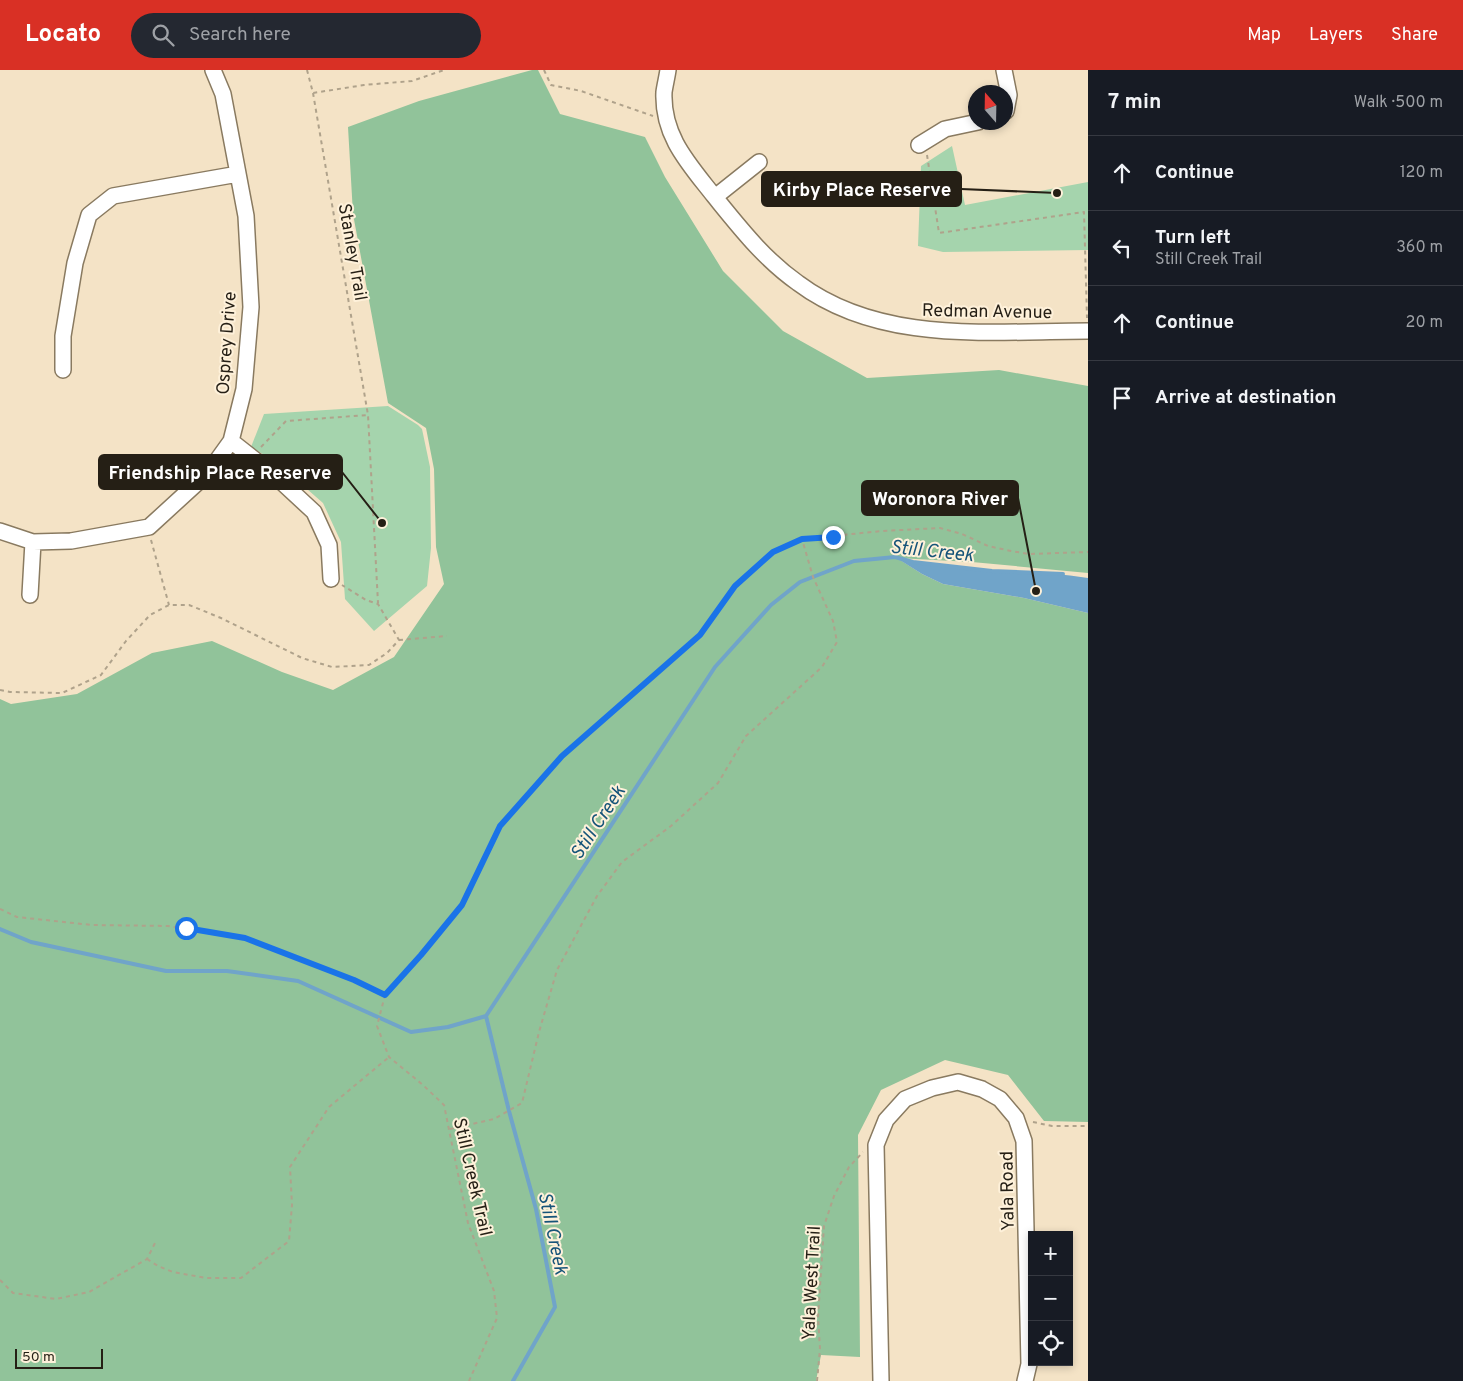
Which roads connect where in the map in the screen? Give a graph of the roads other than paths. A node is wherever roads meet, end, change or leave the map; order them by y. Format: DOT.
graph roads {
  1 [pos="213,70"];
  2 [pos="668,70"];
  3 [pos="1004,70"];
  4 [pos="1007,85"];
  5 [pos="968,124"];
  6 [pos="922,143"];
  7 [pos="758,162"];
  8 [pos="238,174"];
  9 [pos="715,197"];
  10 [pos="1088,330"];
  11 [pos="63,370"];
  12 [pos="231,440"];
  13 [pos="0,531"];
  14 [pos="33,542"];
  15 [pos="331,578"];
  16 [pos="30,595"];
  17 [pos="881,1381"];
  18 [pos="1025,1381"];
  1 -- 8 [label="street, Osprey Drive"];
  2 -- 9 [label="street, Redman Avenue"];
  3 -- 4 [label="street"];
  5 -- 6 [label="street"];
  7 -- 9 [label="street"];
  8 -- 11 [label="street"];
  8 -- 12 [label="street, Osprey Drive"];
  9 -- 10 [label="street, Redman Avenue"];
  12 -- 14 [label="street, Osprey Drive"];
  12 -- 15 [label="street"];
  13 -- 14 [label="street"];
  14 -- 16 [label="street"];
  17 -- 18 [label="street, Yala Road"];
}
